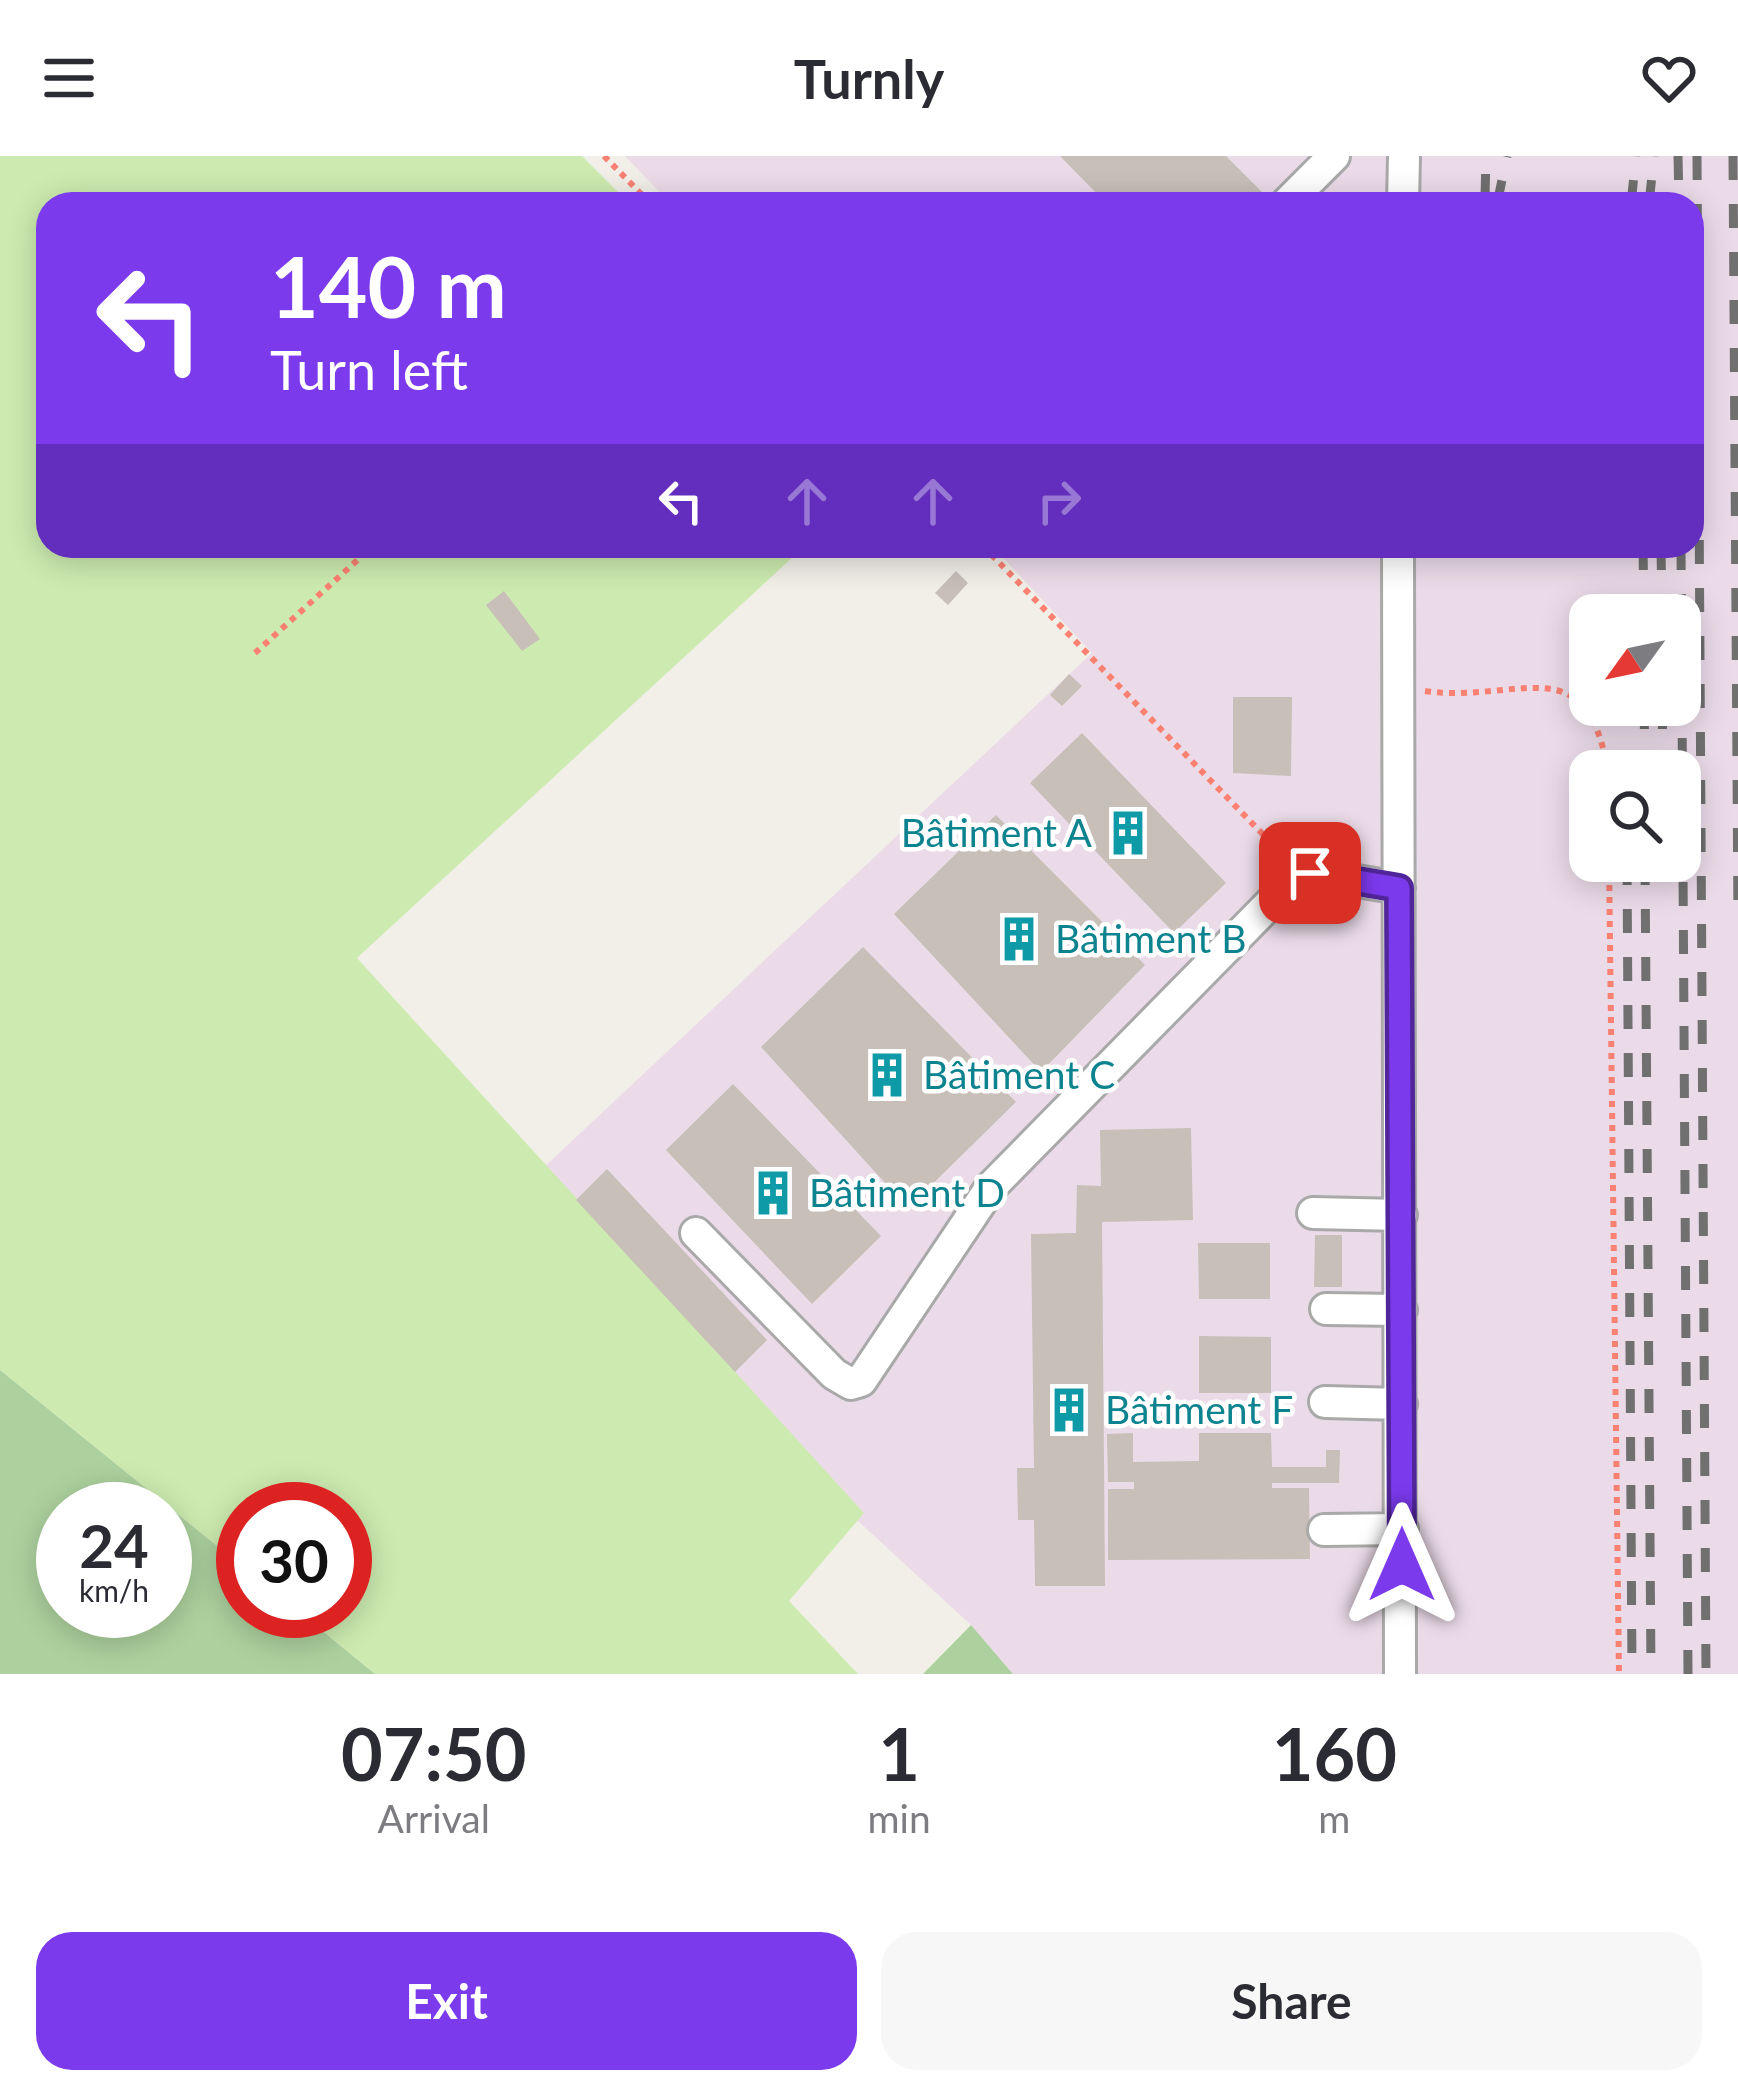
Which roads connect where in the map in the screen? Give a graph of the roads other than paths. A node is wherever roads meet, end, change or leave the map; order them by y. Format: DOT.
graph roads {
  1 [pos="1334,156"];
  2 [pos="1404,156"];
  3 [pos="1298,192"];
  4 [pos="1403,192"];
  5 [pos="1397,558"];
  6 [pos="1399,888"];
  7 [pos="1313,1213"];
  8 [pos="1401,1215"];
  9 [pos="697,1233"];
  10 [pos="1326,1309"];
  11 [pos="1401,1310"];
  12 [pos="1324,1402"];
  13 [pos="1402,1404"];
  14 [pos="1402,1529"];
  15 [pos="1324,1530"];
  16 [pos="1400,1674"];
  1 -- 3 [label="street"];
  2 -- 4 [label="street"];
  5 -- 6 [label="street"];
  6 -- 8 [label="street"];
  6 -- 9 [label="street"];
  7 -- 8 [label="street"];
  8 -- 11 [label="street"];
  10 -- 11 [label="street"];
  11 -- 13 [label="street"];
  12 -- 13 [label="street"];
  13 -- 14 [label="street"];
  14 -- 15 [label="street"];
  14 -- 16 [label="street"];
}
